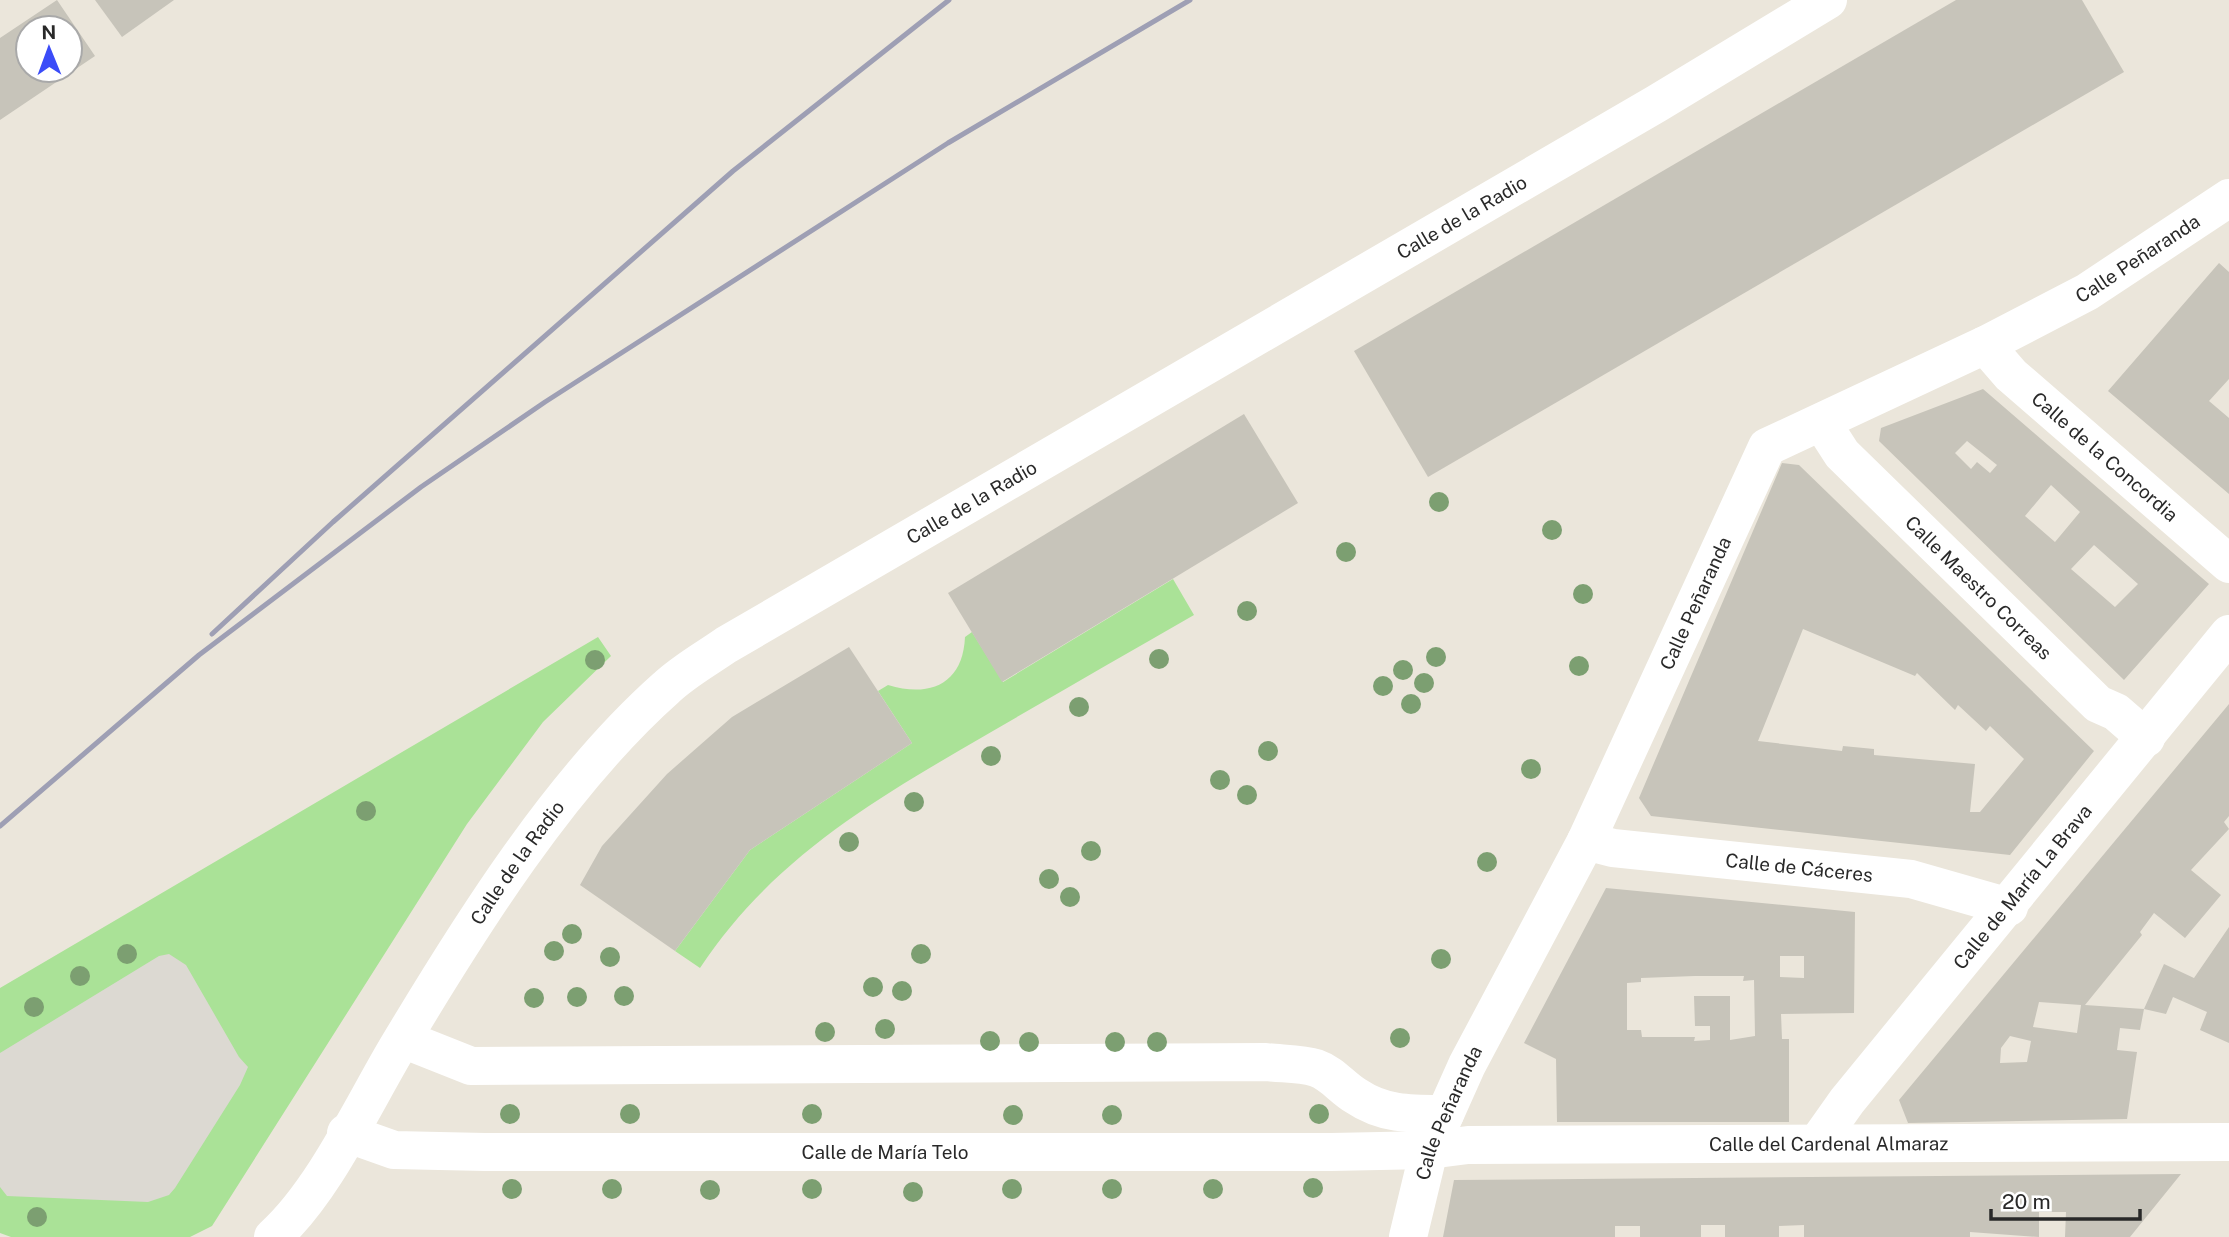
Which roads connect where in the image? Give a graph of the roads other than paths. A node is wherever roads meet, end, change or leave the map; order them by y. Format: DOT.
graph roads {
  1 [pos="1828,0"];
  2 [pos="2229,199"];
  3 [pos="1984,345"];
  4 [pos="1822,423"];
  5 [pos="2229,564"];
  6 [pos="2229,634"];
  7 [pos="2146,738"];
  8 [pos="1586,841"];
  9 [pos="2009,907"];
  10 [pos="403,1039"];
  11 [pos="1353,1095"];
  12 [pos="1446,1114"];
  13 [pos="346,1133"];
  14 [pos="1818,1142"];
  15 [pos="2229,1142"];
  16 [pos="1429,1150"];
  17 [pos="1331,1152"];
  18 [pos="298,1222"];
  19 [pos="273,1237"];
  20 [pos="1409,1237"];
  1 -- 10 [label="street, Calle de la Radio"];
  2 -- 3 [label="street, Calle Peñaranda"];
  3 -- 4 [label="street, Calle Peñaranda"];
  3 -- 5 [label="street, Calle de la Concordia"];
  4 -- 7 [label="street, Calle Maestro Correas"];
  4 -- 8 [label="street, Calle Peñaranda"];
  6 -- 7 [label="street, Calle de María La Brava"];
  7 -- 9 [label="street, Calle de María La Brava"];
  8 -- 9 [label="street, Calle de Cáceres"];
  8 -- 12 [label="street, Calle Peñaranda"];
  9 -- 14 [label="street, Calle de María La Brava"];
  10 -- 11 [label="street"];
  10 -- 13 [label="street, Calle de la Radio"];
  11 -- 12 [label="street"];
  11 -- 17 [label="street"];
  12 -- 16 [label="street, Calle Peñaranda"];
  13 -- 17 [label="street, Calle de María Telo"];
  13 -- 18 [label="street, Calle de la Radio"];
  14 -- 15 [label="street, Calle del Cardenal Almaraz"];
  14 -- 16 [label="street, Calle del Cardenal Almaraz"];
  16 -- 17 [label="street, Calle de María Telo"];
  16 -- 20 [label="street, Calle Peñaranda"];
  18 -- 19 [label="street, Calle de la Radio"];
}
